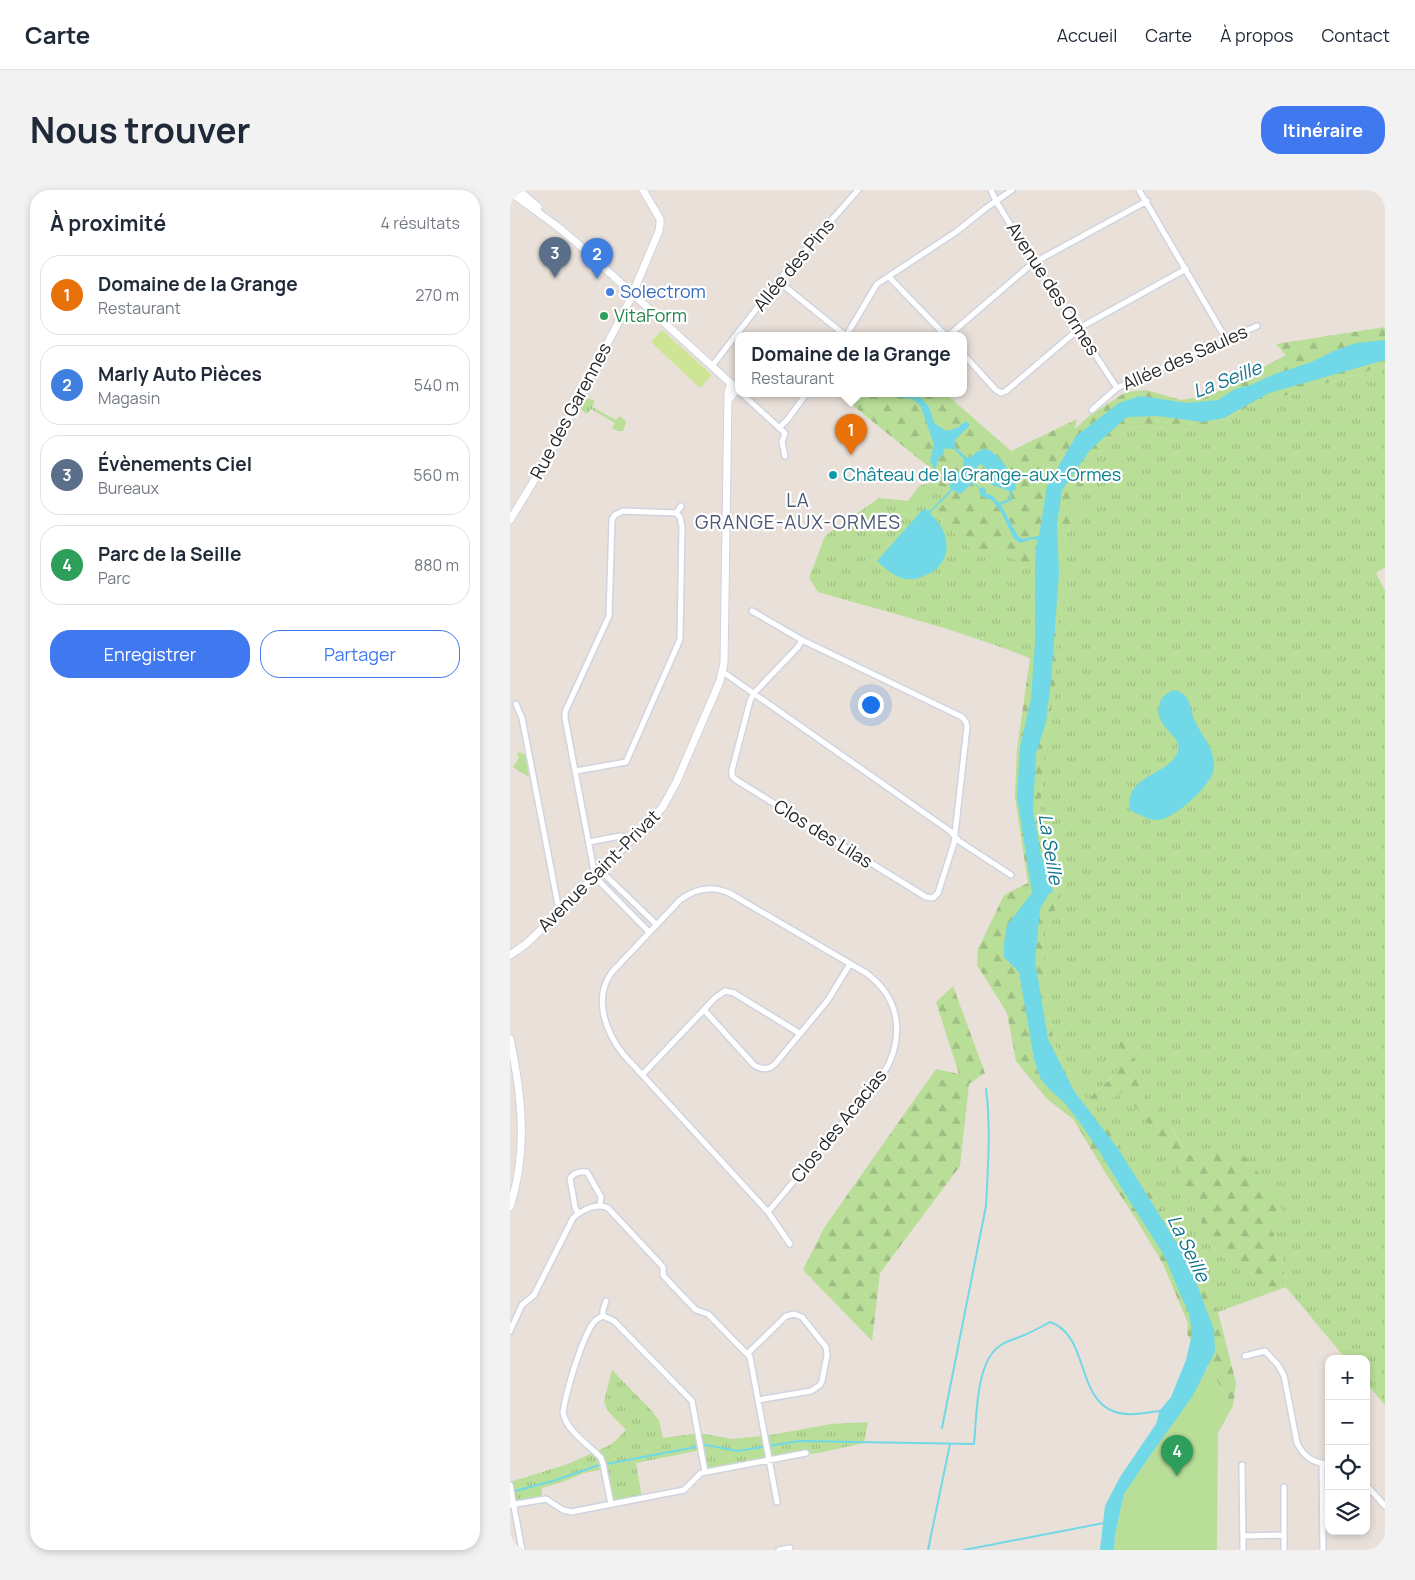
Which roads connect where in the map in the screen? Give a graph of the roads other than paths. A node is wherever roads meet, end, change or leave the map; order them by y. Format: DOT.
graph roads {
  1 [pos="518,190"];
  2 [pos="643,190"];
  3 [pos="858,190"];
  4 [pos="991,190"];
  5 [pos="1012,190"];
  6 [pos="1139,190"];
  7 [pos="510,192"];
  8 [pos="1147,201"];
  9 [pos="996,202"];
  10 [pos="558,227"];
  11 [pos="1035,263"];
  12 [pos="1186,270"];
  13 [pos="889,277"];
  14 [pos="778,280"];
  15 [pos="632,293"];
  16 [pos="1257,326"];
  17 [pos="1079,329"];
  18 [pos="738,332"];
  19 [pos="841,332"];
  20 [pos="848,332"];
  21 [pos="943,332"];
  22 [pos="952,332"];
  23 [pos="735,336"];
  24 [pos="1226,339"];
  25 [pos="967,358"];
  26 [pos="712,366"];
  27 [pos="731,383"];
  28 [pos="735,387"];
  29 [pos="1117,388"];
  30 [pos="735,394"];
  31 [pos="745,397"];
  32 [pos="804,397"];
  33 [pos="729,399"];
  34 [pos="1092,410"];
  35 [pos="779,428"];
  36 [pos="785,456"];
  37 [pos="681,506"];
  38 [pos="676,513"];
  39 [pos="510,520"];
  40 [pos="752,611"];
  41 [pos="802,640"];
  42 [pos="723,672"];
  43 [pos="754,693"];
  44 [pos="516,704"];
  45 [pos="576,771"];
  46 [pos="955,836"];
  47 [pos="589,842"];
  48 [pos="629,842"];
  49 [pos="598,874"];
  50 [pos="1011,875"];
  51 [pos="562,909"];
  52 [pos="656,924"];
  53 [pos="649,932"];
  54 [pos="510,955"];
  55 [pos="850,964"];
  56 [pos="704,1010"];
  57 [pos="799,1034"];
  58 [pos="510,1039"];
  59 [pos="642,1074"];
  60 [pos="600,1205"];
  61 [pos="510,1207"];
  62 [pos="768,1212"];
  63 [pos="578,1214"];
  64 [pos="790,1244"];
  65 [pos="606,1301"];
  66 [pos="603,1316"];
  67 [pos="510,1330"];
  68 [pos="747,1354"];
  69 [pos="1245,1356"];
  70 [pos="758,1400"];
  71 [pos="806,1453"];
  72 [pos="769,1460"];
  73 [pos="1322,1464"];
  74 [pos="1242,1465"];
  75 [pos="705,1472"];
  76 [pos="1284,1488"];
  77 [pos="1370,1489"];
  78 [pos="511,1490"];
  79 [pos="777,1502"];
  80 [pos="512,1504"];
  81 [pos="610,1504"];
  82 [pos="1385,1506"];
  83 [pos="1284,1535"];
  84 [pos="1243,1536"];
  85 [pos="790,1548"];
  86 [pos="522,1550"];
  87 [pos="779,1550"];
  88 [pos="1243,1550"];
  89 [pos="1284,1550"];
  90 [pos="1323,1550"];
  1 -- 10 [label="street"];
  2 -- 15 [label="street, Rue des Garennes"];
  3 -- 14 [label="street, Allée des Pins"];
  4 -- 9 [label="street, Avenue des Ormes"];
  5 -- 9 [label="street"];
  6 -- 8 [label="street"];
  7 -- 10 [label="street"];
  8 -- 11 [label="street"];
  8 -- 12 [label="street"];
  9 -- 11 [label="street, Avenue des Ormes"];
  9 -- 13 [label="street"];
  10 -- 15 [label="street"];
  11 -- 17 [label="street, Avenue des Ormes"];
  11 -- 22 [label="street"];
  12 -- 17 [label="street"];
  12 -- 24 [label="street"];
  13 -- 20 [label="street"];
  13 -- 21 [label="street"];
  14 -- 18 [label="street, Allée des Pins"];
  14 -- 19 [label="street"];
  15 -- 26 [label="street"];
  15 -- 39 [label="street, Rue des Garennes"];
  16 -- 24 [label="street, Allée des Saules"];
  17 -- 25 [label="street"];
  17 -- 29 [label="street, Avenue des Ormes"];
  23 -- 26 [label="street, Allée des Pins"];
  24 -- 29 [label="street, Allée des Saules"];
  26 -- 27 [label="street"];
  27 -- 28 [label="street"];
  27 -- 33 [label="street, Avenue Saint-Privat"];
  29 -- 34 [label="street, Allée des Saules"];
  30 -- 33 [label="street"];
  31 -- 35 [label="street"];
  32 -- 35 [label="street"];
  33 -- 42 [label="street, Avenue Saint-Privat"];
  35 -- 36 [label="street"];
  37 -- 38 [label="street"];
  38 -- 45 [label="street"];
  38 -- 45 [label="street"];
  40 -- 41 [label="street, Clos des Lilas"];
  41 -- 43 [label="street, Clos des Lilas"];
  41 -- 46 [label="street, Clos des Lilas"];
  42 -- 43 [label="street"];
  42 -- 48 [label="street, Avenue Saint-Privat"];
  43 -- 46 [label="street"];
  43 -- 46 [label="street, Clos des Lilas"];
  44 -- 51 [label="street"];
  45 -- 47 [label="street"];
  46 -- 50 [label="street"];
  47 -- 48 [label="street"];
  47 -- 49 [label="street"];
  48 -- 49 [label="street, Avenue Saint-Privat"];
  49 -- 51 [label="street, Avenue Saint-Privat"];
  49 -- 52 [label="street"];
  49 -- 53 [label="street"];
  51 -- 54 [label="street, Avenue Saint-Privat"];
  52 -- 53 [label="street, Clos des Acacias"];
  52 -- 55 [label="street, Clos des Acacias"];
  53 -- 59 [label="street, Clos des Acacias"];
  55 -- 57 [label="street"];
  55 -- 62 [label="street, Clos des Acacias"];
  56 -- 57 [label="street"];
  56 -- 57 [label="street"];
  56 -- 59 [label="street"];
  58 -- 61 [label="street"];
  59 -- 62 [label="street, Clos des Acacias"];
  60 -- 63 [label="street"];
  60 -- 63 [label="street"];
  60 -- 68 [label="street"];
  62 -- 64 [label="street, Clos des Acacias"];
  63 -- 67 [label="street"];
  65 -- 66 [label="street"];
  66 -- 75 [label="street"];
  66 -- 81 [label="street"];
  68 -- 70 [label="street"];
  68 -- 70 [label="street"];
  69 -- 73 [label="street"];
  70 -- 72 [label="street"];
  71 -- 72 [label="street"];
  72 -- 75 [label="street"];
  72 -- 79 [label="street"];
  73 -- 90 [label="street"];
  74 -- 84 [label="street"];
  75 -- 81 [label="street"];
  76 -- 83 [label="street"];
  77 -- 82 [label="street"];
  78 -- 80 [label="street"];
  80 -- 81 [label="street"];
  80 -- 86 [label="street"];
  83 -- 84 [label="street"];
  83 -- 89 [label="street"];
  84 -- 88 [label="street"];
  85 -- 87 [label="street"];
}
